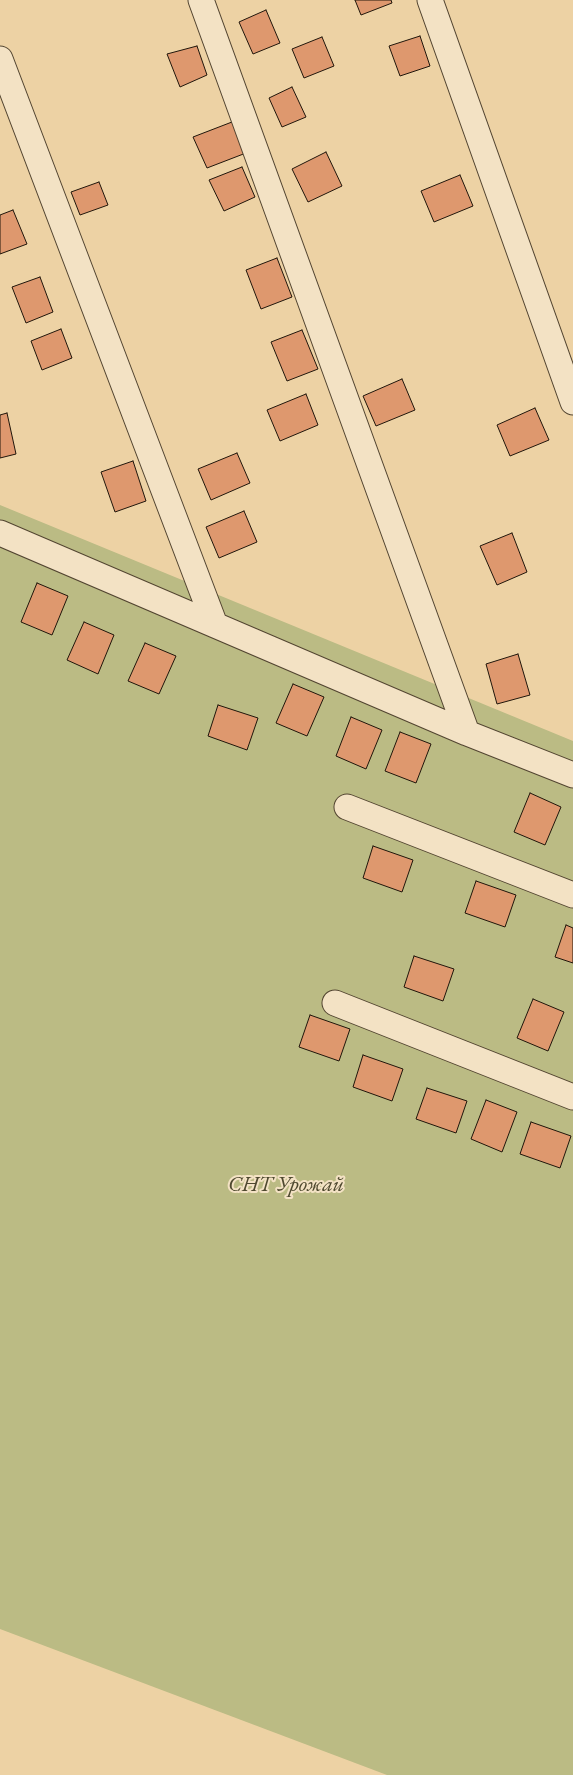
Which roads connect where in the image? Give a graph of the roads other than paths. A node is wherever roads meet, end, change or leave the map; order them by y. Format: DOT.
graph roads {
  1 [pos="201,0"];
  2 [pos="430,0"];
  3 [pos="0,59"];
  4 [pos="573,402"];
  5 [pos="0,533"];
  6 [pos="215,625"];
  7 [pos="467,733"];
  8 [pos="573,776"];
  9 [pos="347,808"];
  10 [pos="573,895"];
  11 [pos="335,1003"];
  12 [pos="573,1097"];
  1 -- 7 [label="street"];
  2 -- 4 [label="street"];
  3 -- 6 [label="street"];
  5 -- 6 [label="street"];
  6 -- 7 [label="street"];
  7 -- 8 [label="street"];
  9 -- 10 [label="street"];
  11 -- 12 [label="street"];
}
